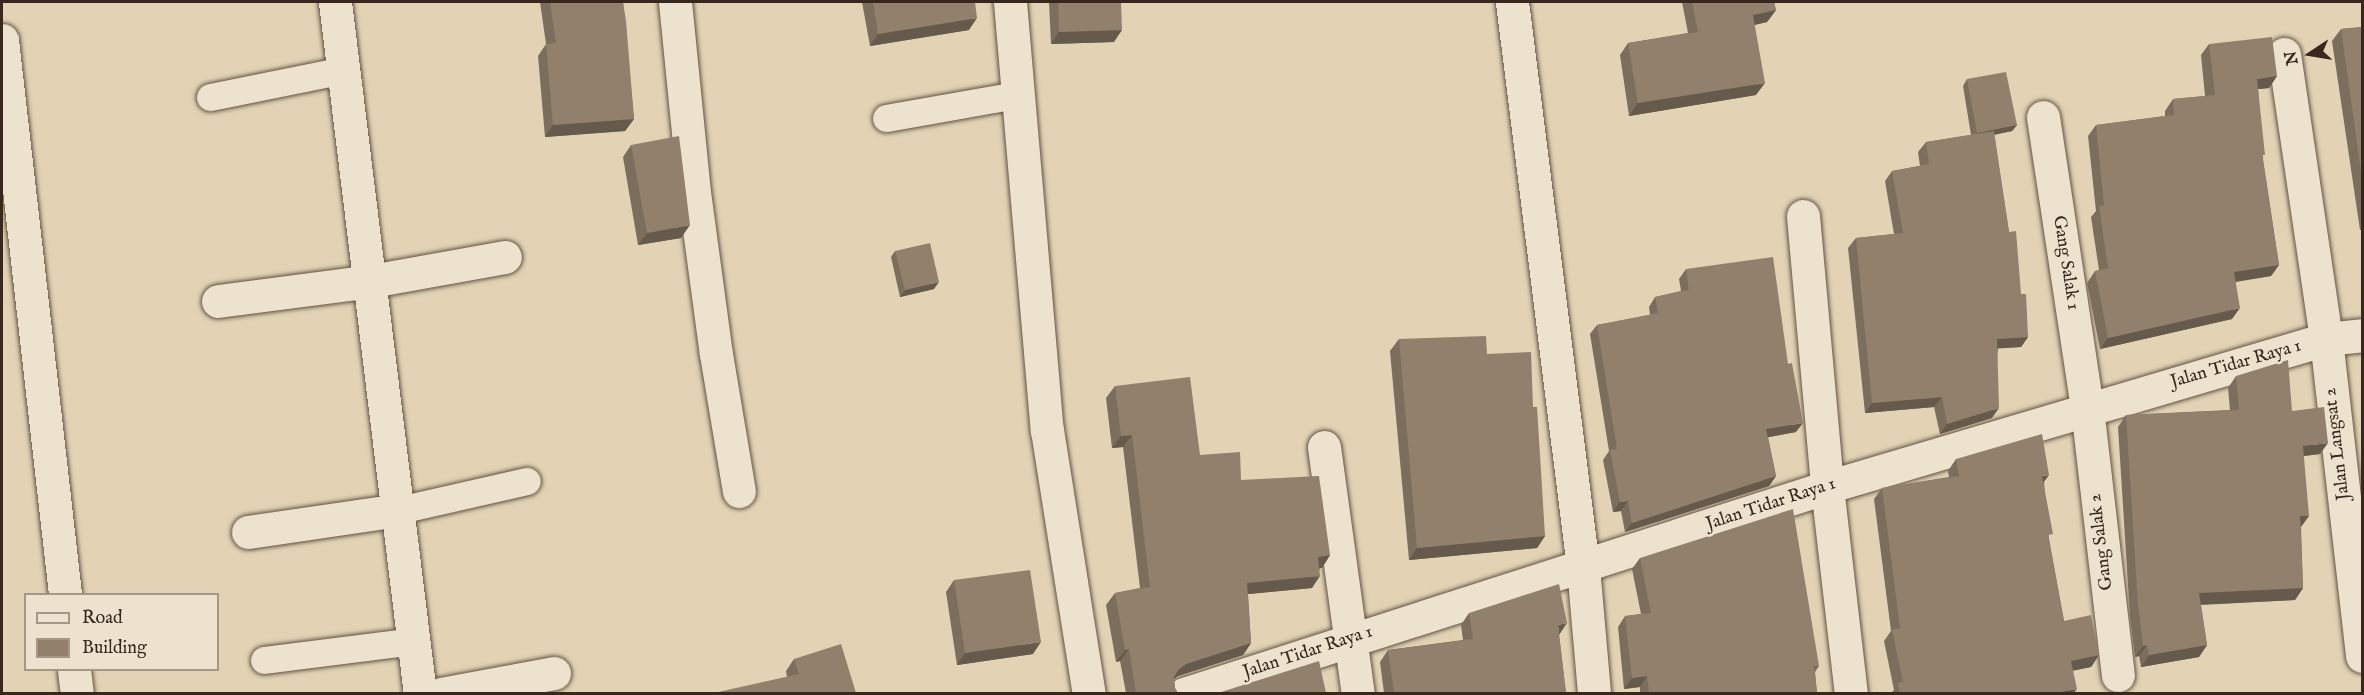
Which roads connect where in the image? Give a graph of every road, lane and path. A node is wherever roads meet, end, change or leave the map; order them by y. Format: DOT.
graph roads {
  1 [pos="335,2"];
  2 [pos="675,2"];
  3 [pos="1010,2"];
  4 [pos="1512,2"];
  5 [pos="2,40"];
  6 [pos="2284,54"];
  7 [pos="344,70"];
  8 [pos="1017,95"];
  9 [pos="210,97"];
  10 [pos="2043,117"];
  11 [pos="886,118"];
  12 [pos="1803,216"];
  13 [pos="505,257"];
  14 [pos="371,281"];
  15 [pos="218,301"];
  16 [pos="2362,334"];
  17 [pos="2326,339"];
  18 [pos="2087,408"];
  19 [pos="1324,447"];
  20 [pos="527,481"];
  21 [pos="1827,487"];
  22 [pos="740,491"];
  23 [pos="399,510"];
  24 [pos="248,532"];
  25 [pos="1583,567"];
  26 [pos="65,593"];
  27 [pos="1353,639"];
  28 [pos="414,641"];
  29 [pos="2362,656"];
  30 [pos="264,660"];
  31 [pos="74,671"];
  32 [pos="554,674"];
  33 [pos="2118,675"];
  34 [pos="76,693"];
  35 [pos="420,693"];
  36 [pos="441,693"];
  37 [pos="1089,693"];
  38 [pos="1184,693"];
  39 [pos="1358,693"];
  40 [pos="1594,693"];
  41 [pos="1851,693"];
  1 -- 7 [label="street"];
  2 -- 22 [label="street"];
  3 -- 8 [label="street"];
  4 -- 25 [label="street"];
  5 -- 26 [label="street"];
  6 -- 17 [label="street, Jalan Langsat 2"];
  7 -- 9 [label="lane"];
  7 -- 14 [label="street"];
  8 -- 11 [label="lane"];
  8 -- 37 [label="street"];
  10 -- 18 [label="street, Gang Salak 1"];
  12 -- 21 [label="street"];
  13 -- 14 [label="street"];
  14 -- 15 [label="street"];
  14 -- 23 [label="street"];
  16 -- 17 [label="street, Jalan Tidar Raya 1"];
  17 -- 18 [label="street, Jalan Tidar Raya 1"];
  17 -- 29 [label="street, Jalan Langsat 2"];
  18 -- 21 [label="street, Jalan Tidar Raya 1"];
  18 -- 33 [label="street, Gang Salak 2"];
  19 -- 27 [label="street"];
  20 -- 23 [label="lane"];
  21 -- 25 [label="street, Jalan Tidar Raya 1"];
  21 -- 41 [label="street"];
  23 -- 24 [label="street"];
  23 -- 28 [label="street"];
  25 -- 27 [label="street, Jalan Tidar Raya 1"];
  25 -- 40 [label="street"];
  27 -- 38 [label="street, Jalan Tidar Raya 1"];
  27 -- 39 [label="street"];
  28 -- 30 [label="lane"];
  28 -- 35 [label="street"];
  31 -- 34 [label="street"];
  32 -- 36 [label="street"];
}
